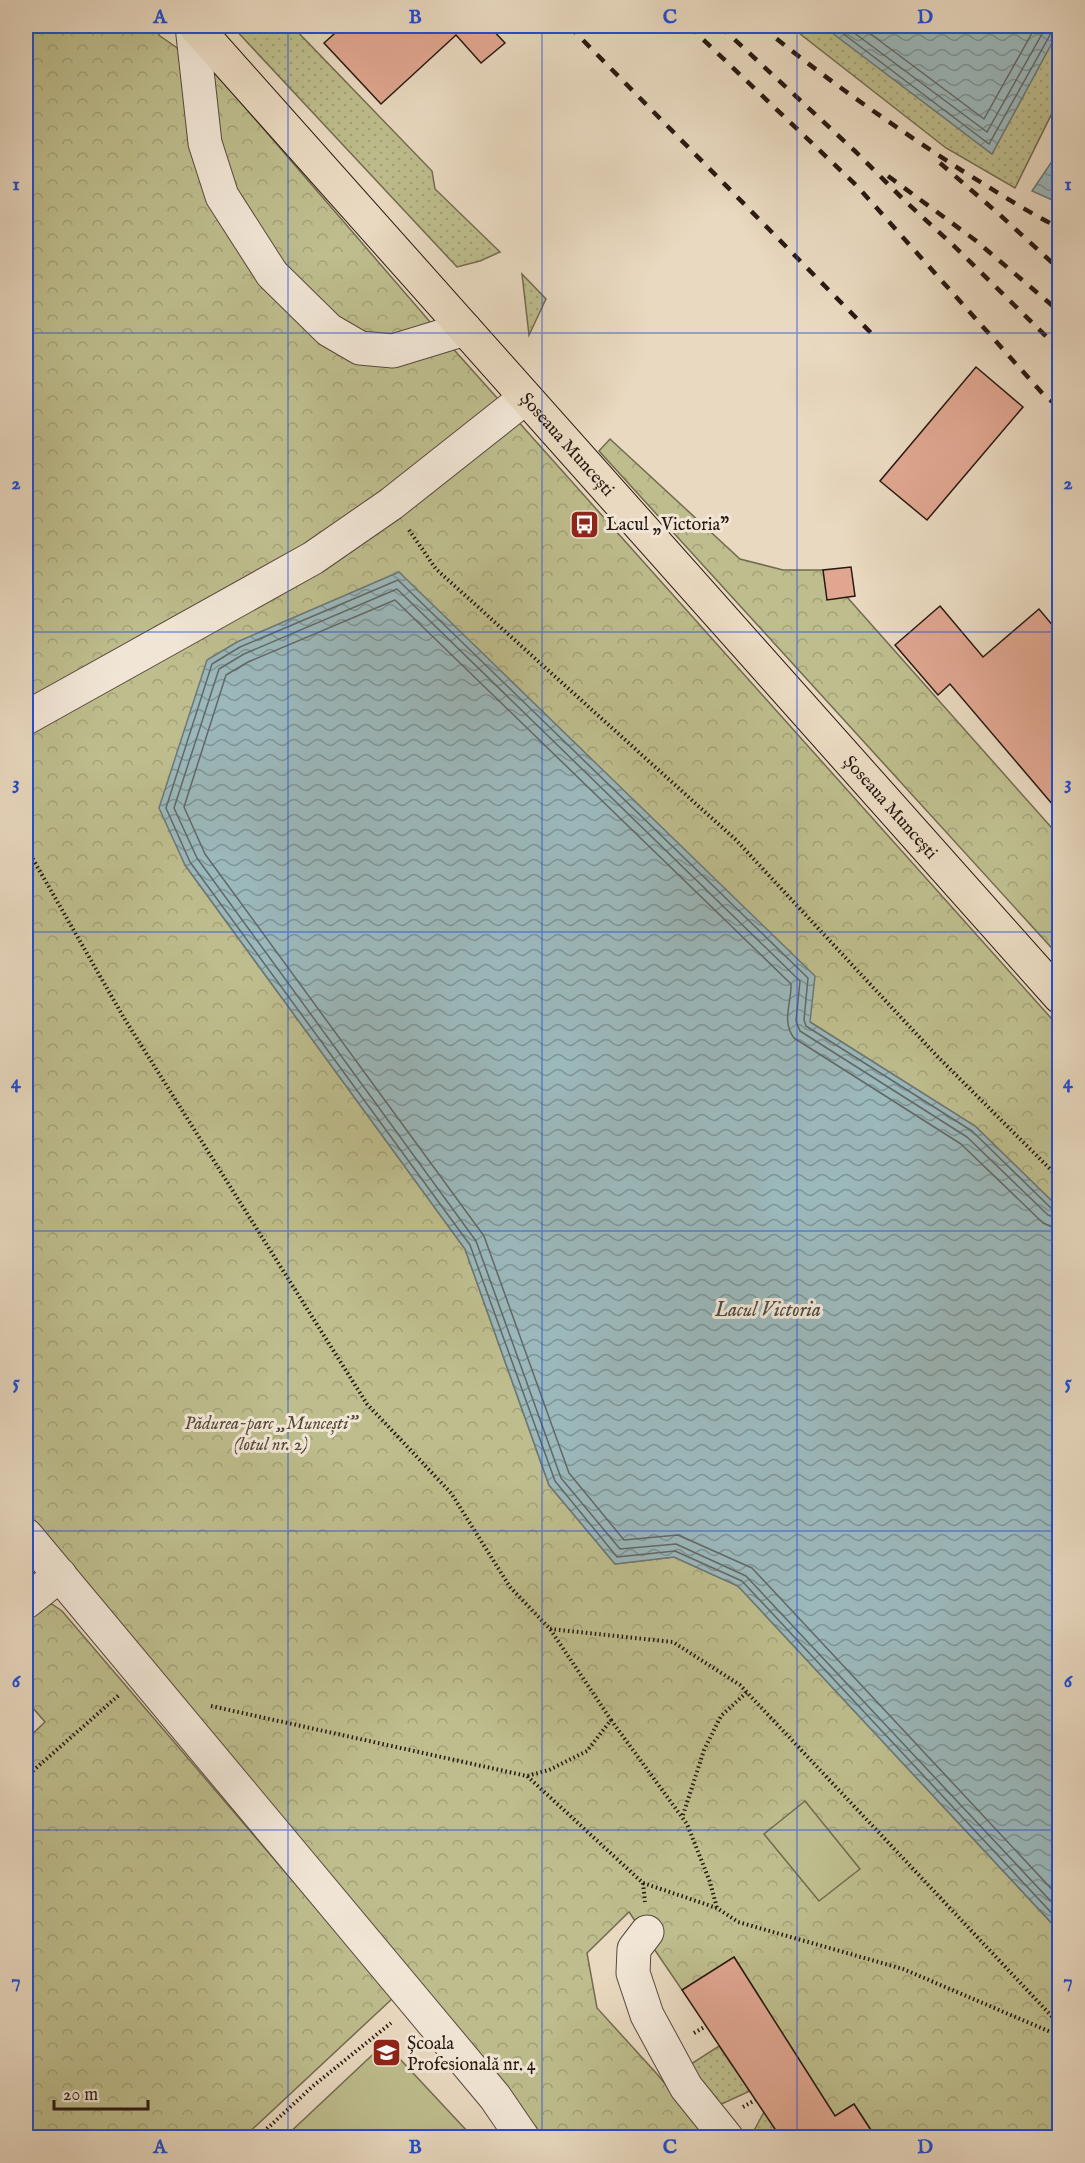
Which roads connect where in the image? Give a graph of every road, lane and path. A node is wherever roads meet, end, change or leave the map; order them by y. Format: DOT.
graph roads {
  1 [pos="193,26"];
  2 [pos="465,329"];
  3 [pos="525,398"];
  4 [pos="391,504"];
  5 [pos="26,718"];
  6 [pos="26,847"];
  7 [pos="1059,997"];
  8 [pos="1059,1179"];
  9 [pos="26,1535"];
  10 [pos="60,1575"];
  11 [pos="26,1602"];
  12 [pos="550,1629"];
  13 [pos="142,1675"];
  14 [pos="747,1692"];
  15 [pos="204,1704"];
  16 [pos="611,1720"];
  17 [pos="26,1776"];
  18 [pos="527,1776"];
  19 [pos="682,1816"];
  20 [pos="717,1908"];
  21 [pos="647,1932"];
  22 [pos="415,2003"];
  23 [pos="1059,2025"];
  24 [pos="1059,2036"];
  25 [pos="257,2138"];
  26 [pos="523,2138"];
  27 [pos="727,2138"];
  1 -- 2 [label="main road, Șoseaua Muncești"];
  1 -- 2 [label="lane"];
  2 -- 3 [label="main road, Șoseaua Muncești"];
  3 -- 4 [label="lane"];
  3 -- 7 [label="main road, Șoseaua Muncești"];
  4 -- 5 [label="lane"];
  4 -- 8 [label="path"];
  6 -- 12 [label="path"];
  9 -- 10 [label="lane"];
  10 -- 11 [label="lane"];
  10 -- 13 [label="lane"];
  12 -- 14 [label="path"];
  12 -- 16 [label="path"];
  13 -- 17 [label="path"];
  13 -- 22 [label="lane"];
  14 -- 19 [label="path"];
  14 -- 23 [label="path"];
  15 -- 18 [label="path"];
  16 -- 18 [label="path"];
  16 -- 19 [label="path"];
  18 -- 20 [label="path"];
  19 -- 20 [label="path"];
  20 -- 24 [label="path"];
  21 -- 27 [label="lane"];
  22 -- 25 [label="path"];
  22 -- 26 [label="lane"];
}
